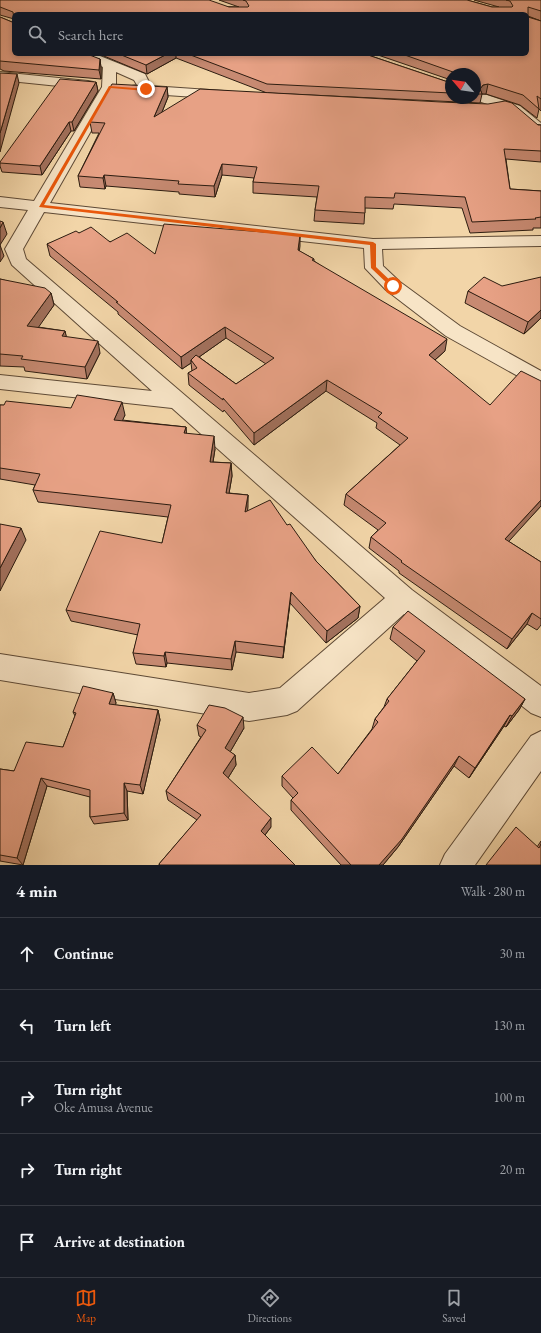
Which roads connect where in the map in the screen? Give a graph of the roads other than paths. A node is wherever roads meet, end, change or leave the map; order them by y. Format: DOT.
graph roads {
  1 [pos="88,56"];
  2 [pos="110,65"];
  3 [pos="0,76"];
  4 [pos="109,87"];
  5 [pos="146,89"];
  6 [pos="234,95"];
  7 [pos="481,103"];
  8 [pos="541,131"];
  9 [pos="0,202"];
  10 [pos="40,206"];
  11 [pos="541,241"];
  12 [pos="373,244"];
  13 [pos="541,380"];
  14 [pos="0,382"];
  15 [pos="178,401"];
  16 [pos="403,598"];
  17 [pos="0,667"];
  18 [pos="541,703"];
  19 [pos="541,746"];
  20 [pos="456,865"];
  1 -- 2 [label="street"];
  2 -- 4 [label="street"];
  2 -- 5 [label="street"];
  3 -- 4 [label="street"];
  4 -- 5 [label="street"];
  4 -- 10 [label="street"];
  5 -- 6 [label="street"];
  7 -- 8 [label="street"];
  9 -- 10 [label="street"];
  10 -- 12 [label="street"];
  10 -- 15 [label="street"];
  11 -- 12 [label="street"];
  12 -- 13 [label="street"];
  14 -- 15 [label="street"];
  15 -- 16 [label="street"];
  16 -- 17 [label="street"];
  16 -- 18 [label="street"];
  19 -- 20 [label="street"];
}
